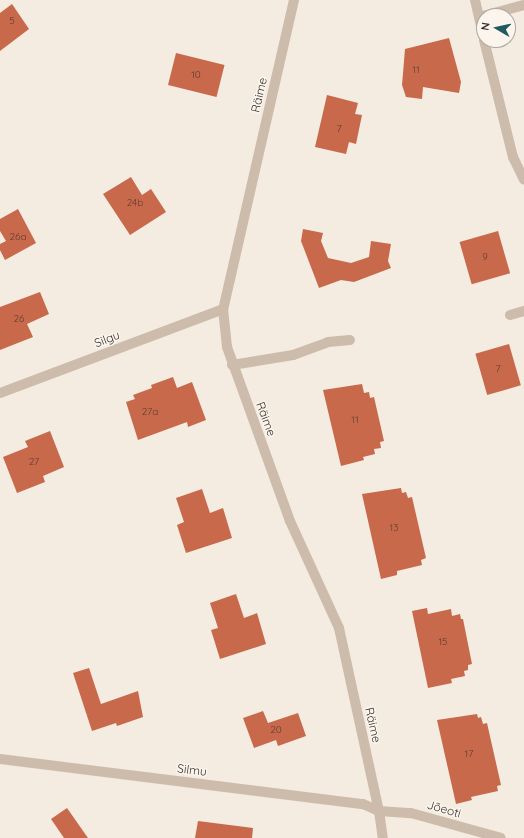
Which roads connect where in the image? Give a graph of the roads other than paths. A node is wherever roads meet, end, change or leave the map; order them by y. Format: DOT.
graph roads {
  1 [pos="294,0"];
  2 [pos="524,5"];
  3 [pos="513,8"];
  4 [pos="486,48"];
  5 [pos="524,180"];
  6 [pos="223,309"];
  7 [pos="524,310"];
  8 [pos="510,314"];
  9 [pos="350,340"];
  10 [pos="232,365"];
  11 [pos="0,394"];
  12 [pos="0,759"];
  13 [pos="379,811"];
  14 [pos="383,838"];
  15 [pos="500,838"];
  1 -- 6 [label="street, Räime"];
  2 -- 3 [label="street"];
  4 -- 5 [label="street"];
  6 -- 10 [label="street, Räime"];
  6 -- 11 [label="street, Silgu"];
  7 -- 8 [label="street"];
  9 -- 10 [label="street"];
  10 -- 13 [label="street, Räime"];
  12 -- 13 [label="street, Silmu"];
  13 -- 14 [label="street, Räime"];
  13 -- 15 [label="street, Jõeoti"];
}
